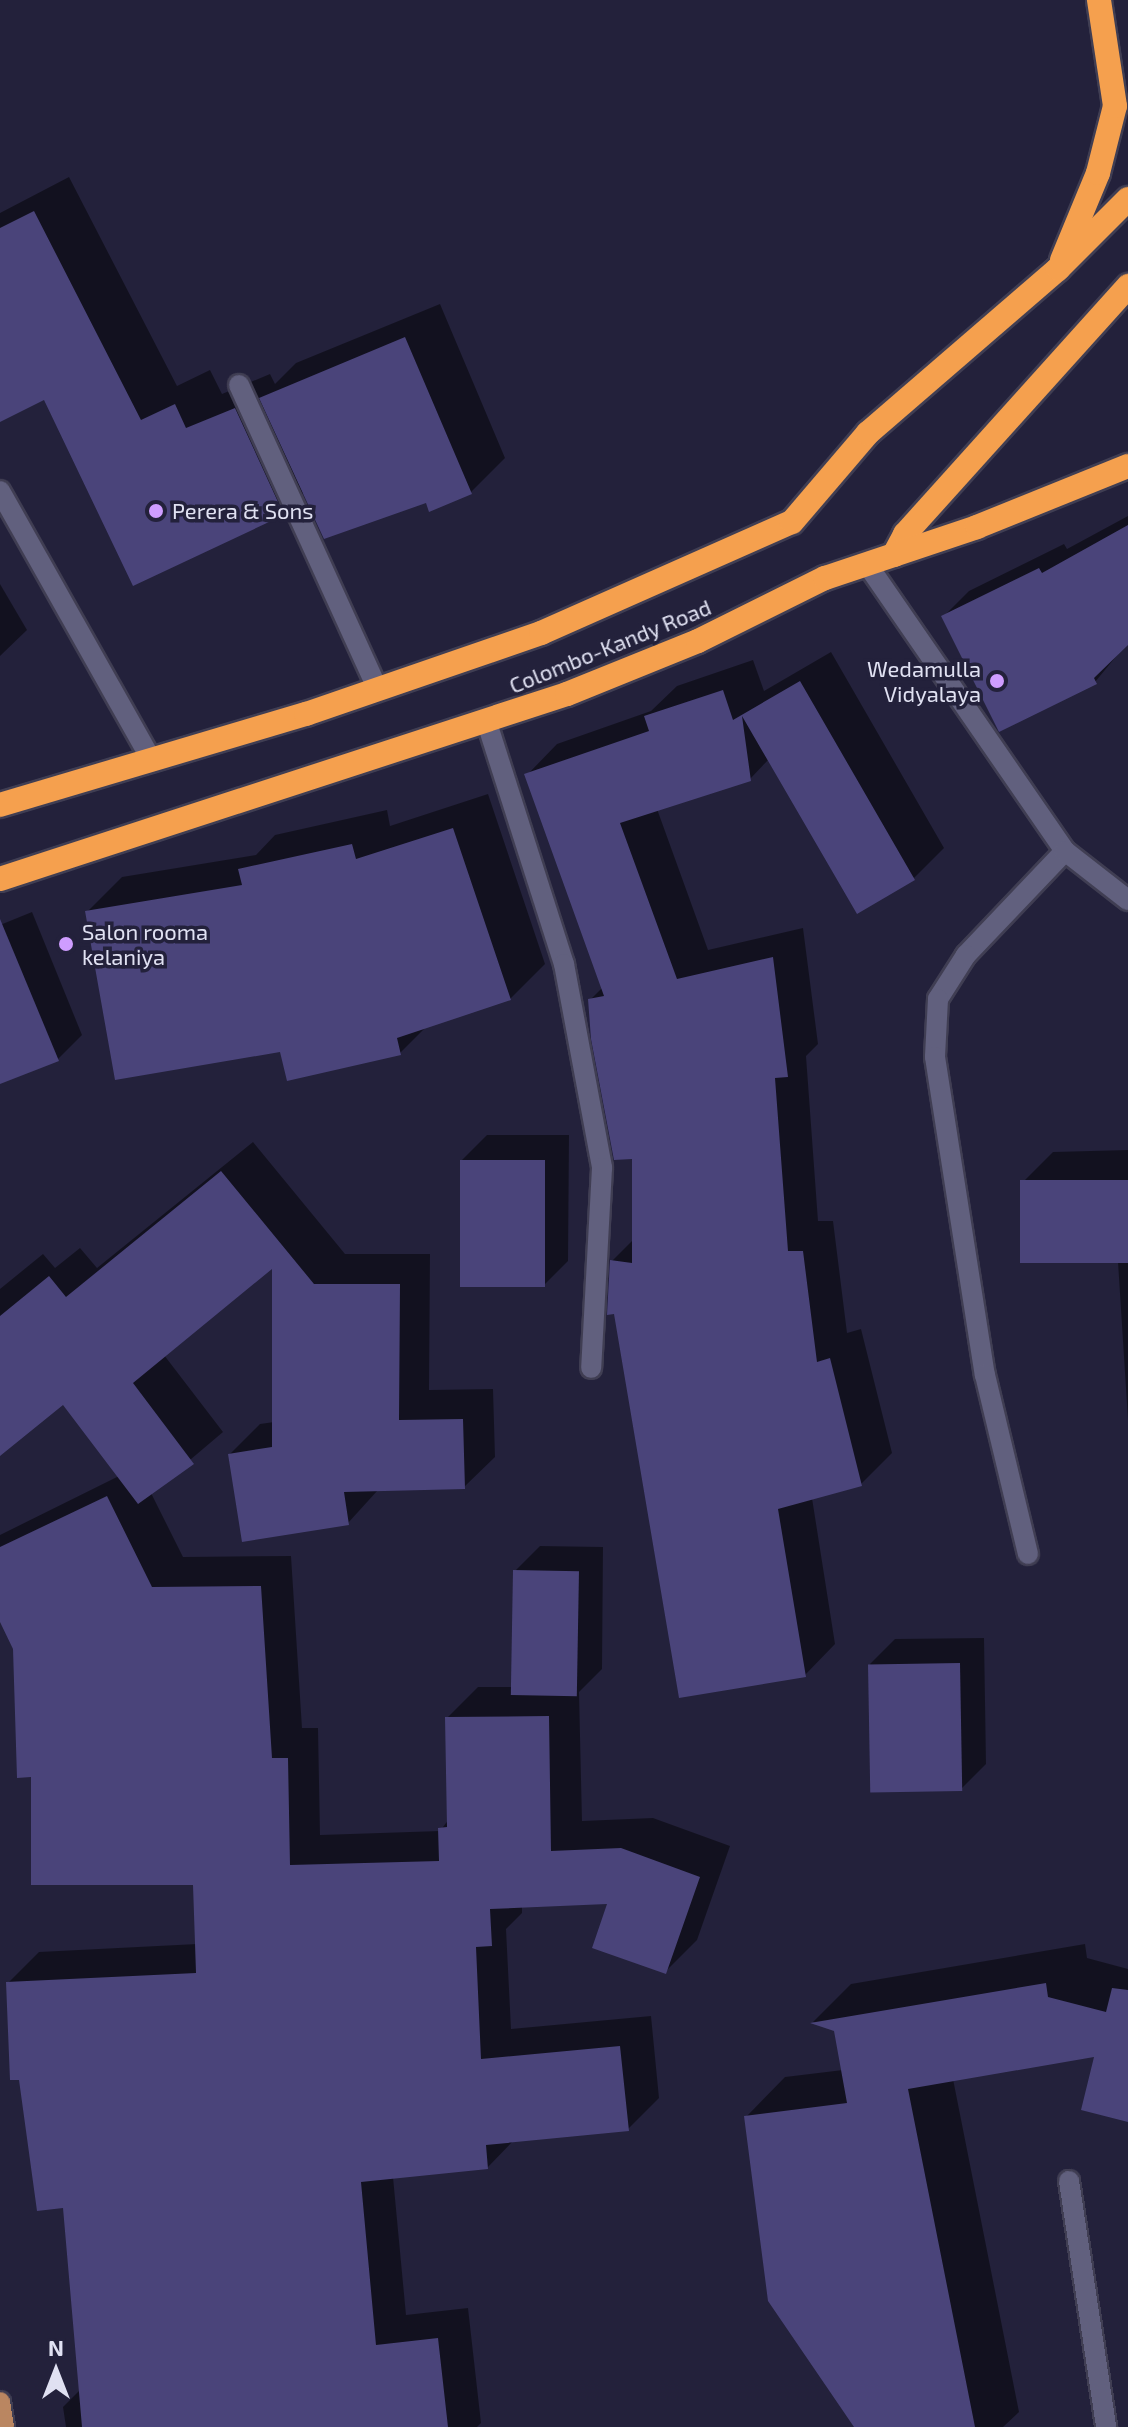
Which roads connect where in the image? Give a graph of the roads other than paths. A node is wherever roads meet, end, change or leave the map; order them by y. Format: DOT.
graph roads {
  1 [pos="1099,0"];
  2 [pos="1128,199"];
  3 [pos="1058,269"];
  4 [pos="1128,286"];
  5 [pos="239,385"];
  6 [pos="1128,466"];
  7 [pos="0,491"];
  8 [pos="894,555"];
  9 [pos="869,567"];
  10 [pos="378,690"];
  11 [pos="487,723"];
  12 [pos="152,761"];
  13 [pos="0,805"];
  14 [pos="1065,851"];
  15 [pos="0,879"];
  16 [pos="1128,900"];
  17 [pos="591,1368"];
  18 [pos="1028,1554"];
  19 [pos="1069,2181"];
  20 [pos="0,2402"];
  21 [pos="4,2427"];
  22 [pos="1106,2427"];
  1 -- 3 [label="highway"];
  2 -- 3 [label="highway, Colombo-Kandy Road"];
  3 -- 10 [label="highway, Colombo-Kandy Road"];
  4 -- 8 [label="highway"];
  5 -- 10 [label="street"];
  6 -- 8 [label="highway, Colombo-Kandy Road"];
  7 -- 12 [label="street"];
  8 -- 9 [label="highway, Colombo-Kandy Road"];
  9 -- 11 [label="highway, Colombo-Kandy Road"];
  9 -- 14 [label="street"];
  10 -- 12 [label="highway, Colombo-Kandy Road"];
  11 -- 15 [label="highway, Colombo-Kandy Road"];
  11 -- 17 [label="street"];
  12 -- 13 [label="highway, Colombo-Kandy Road"];
  14 -- 16 [label="street"];
  14 -- 18 [label="street"];
  19 -- 22 [label="street"];
  20 -- 21 [label="main road"];
}
